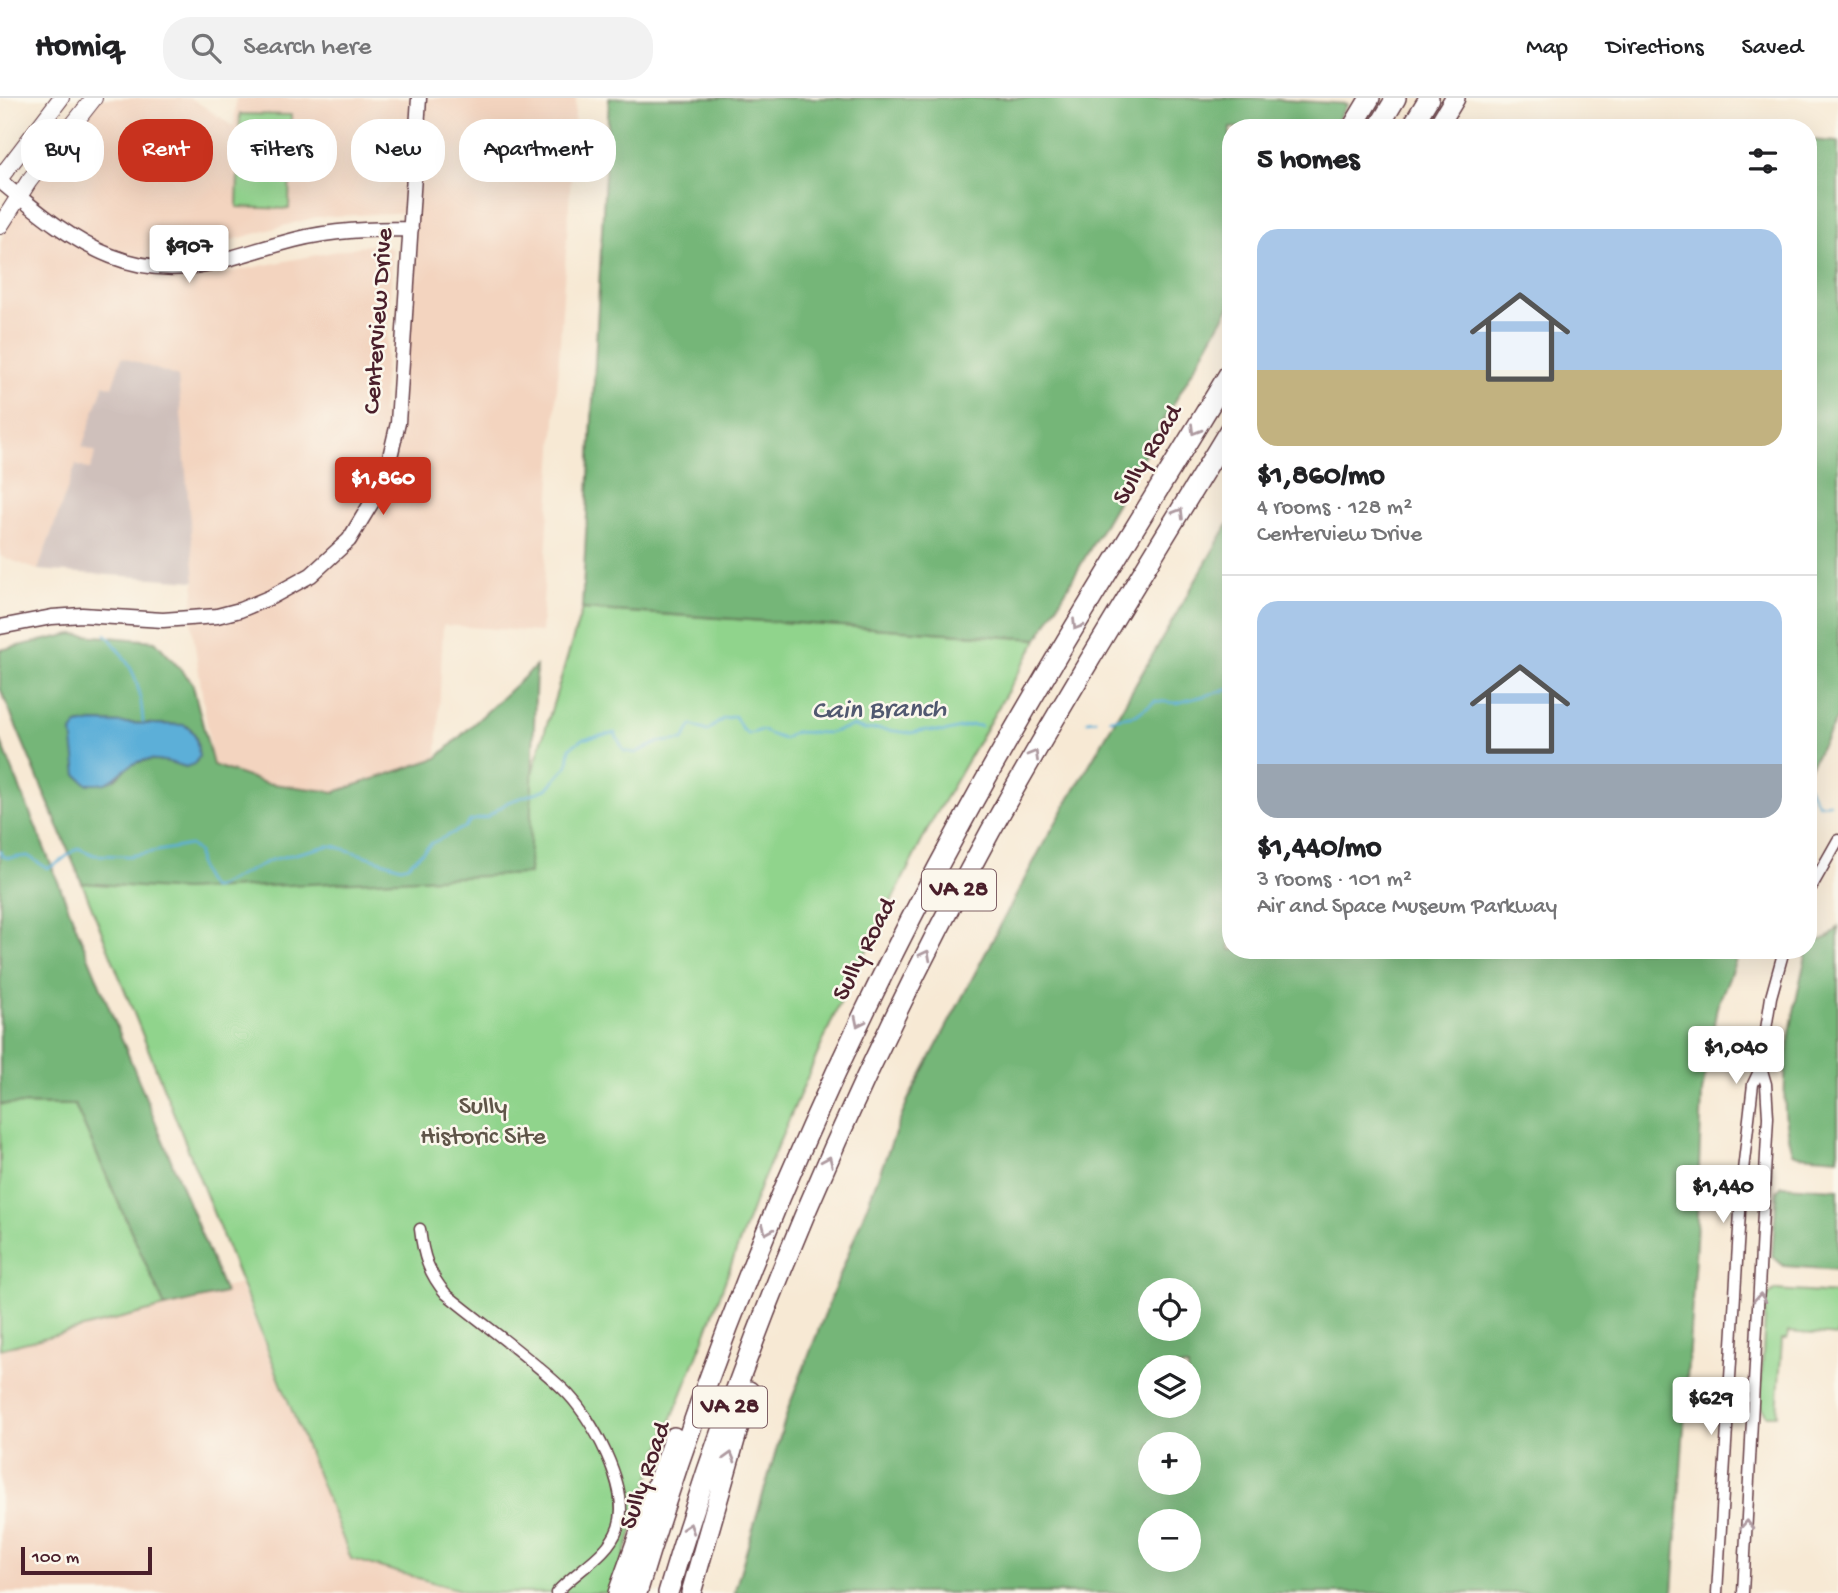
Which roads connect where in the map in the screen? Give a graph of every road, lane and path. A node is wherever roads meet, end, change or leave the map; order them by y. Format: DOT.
graph roads {
  1 [pos="61,98"];
  2 [pos="94,98"];
  3 [pos="419,98"];
  4 [pos="1370,98"];
  5 [pos="1396,98"];
  6 [pos="1429,98"];
  7 [pos="1455,98"];
  8 [pos="1357,119"];
  9 [pos="1383,119"];
  10 [pos="1416,119"];
  11 [pos="1442,119"];
  12 [pos="0,180"];
  13 [pos="19,197"];
  14 [pos="0,226"];
  15 [pos="411,229"];
  16 [pos="1222,385"];
  17 [pos="1222,442"];
  18 [pos="0,627"];
  19 [pos="1838,840"];
  20 [pos="1817,877"];
  21 [pos="1782,959"];
  22 [pos="1761,1067"];
  23 [pos="801,1223"];
  24 [pos="420,1229"];
  25 [pos="728,1327"];
  26 [pos="556,1593"];
  27 [pos="618,1593"];
  28 [pos="637,1593"];
  29 [pos="668,1593"];
  30 [pos="691,1593"];
  31 [pos="1717,1593"];
  32 [pos="1743,1593"];
  1 -- 12 [label="main road"];
  2 -- 13 [label="main road"];
  3 -- 15 [label="street, Centerview Drive"];
  4 -- 8 [label="highway"];
  5 -- 9 [label="highway"];
  6 -- 10 [label="highway"];
  7 -- 11 [label="highway"];
  12 -- 13 [label="street"];
  13 -- 14 [label="main road"];
  13 -- 15 [label="street"];
  15 -- 18 [label="street, Centerview Drive"];
  16 -- 25 [label="highway, Sully Road / VA 28, one-way"];
  23 -- 17 [label="highway, VA 28, one-way"];
  19 -- 20 [label="street"];
  21 -- 22 [label="street"];
  22 -- 31 [label="street"];
  32 -- 22 [label="street, one-way"];
  29 -- 23 [label="highway, VA 28, one-way"];
  30 -- 23 [label="highway, one-way"];
  24 -- 26 [label="street"];
  25 -- 27 [label="highway"];
  25 -- 28 [label="highway, Sully Road / VA 28"];
}
